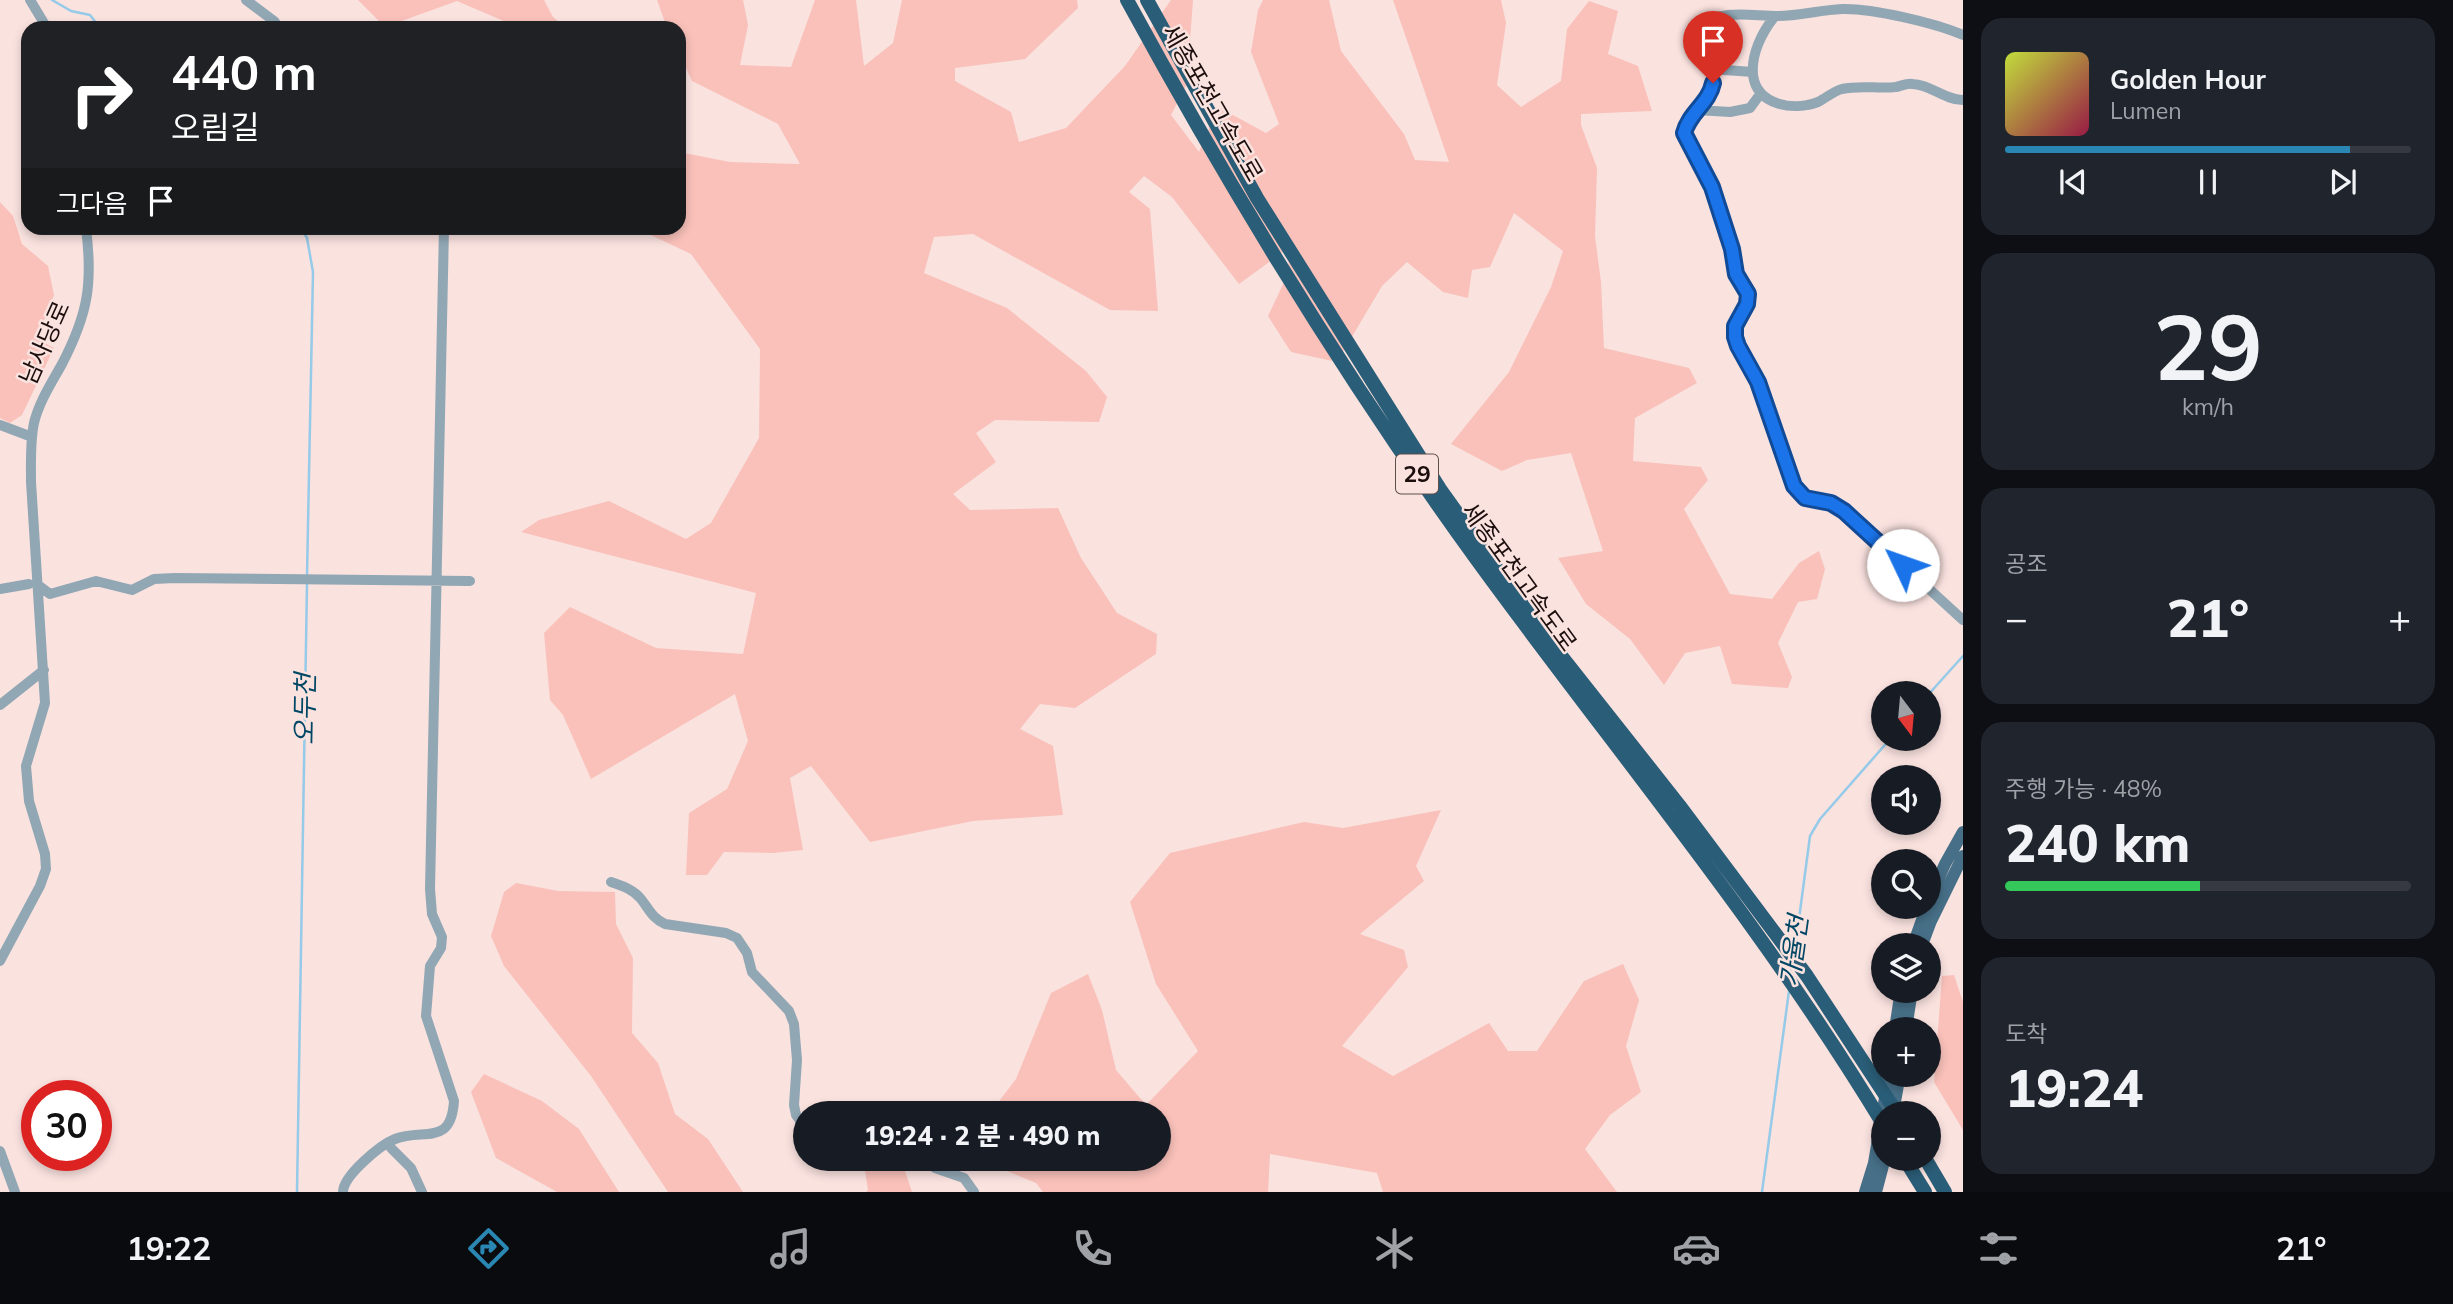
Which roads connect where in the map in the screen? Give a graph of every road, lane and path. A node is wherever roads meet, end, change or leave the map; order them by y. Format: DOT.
graph roads {
  1 [pos="30,0"];
  2 [pos="246,0"];
  3 [pos="1127,0"];
  4 [pos="1147,0"];
  5 [pos="1775,16"];
  6 [pos="43,21"];
  7 [pos="274,21"];
  8 [pos="1963,35"];
  9 [pos="1710,69"];
  10 [pos="1753,72"];
  11 [pos="1761,93"];
  12 [pos="1963,100"];
  13 [pos="1697,110"];
  14 [pos="87,235"];
  15 [pos="444,235"];
  16 [pos="0,425"];
  17 [pos="32,438"];
  18 [pos="437,580"];
  19 [pos="470,581"];
  20 [pos="34,585"];
  21 [pos="0,589"];
  22 [pos="1963,620"];
  23 [pos="44,670"];
  24 [pos="0,705"];
  25 [pos="1963,832"];
  26 [pos="1963,856"];
  27 [pos="1941,873"];
  28 [pos="611,882"];
  29 [pos="1926,933"];
  30 [pos="0,961"];
  31 [pos="1887,1087"];
  32 [pos="794,1101"];
  33 [pos="1887,1101"];
  34 [pos="1871,1105"];
  35 [pos="389,1142"];
  36 [pos="0,1151"];
  37 [pos="944,1171"];
  38 [pos="1882,1171"];
  39 [pos="1912,1171"];
  40 [pos="1933,1171"];
  41 [pos="15,1192"];
  42 [pos="343,1192"];
  43 [pos="422,1192"];
  44 [pos="974,1192"];
  45 [pos="1865,1192"];
  46 [pos="1876,1192"];
  47 [pos="1925,1192"];
  48 [pos="1945,1192"];
  1 -- 6 [label="street"];
  2 -- 7 [label="street"];
  3 -- 34 [label="highway, 세종포천고속도로 / 29"];
  4 -- 33 [label="highway, 세종포천고속도로 / 29"];
  5 -- 8 [label="street"];
  5 -- 9 [label="street"];
  5 -- 10 [label="street"];
  9 -- 10 [label="street"];
  9 -- 13 [label="street"];
  10 -- 11 [label="street"];
  11 -- 12 [label="street"];
  11 -- 13 [label="street"];
  13 -- 22 [label="street"];
  14 -- 17 [label="street, 남사당로"];
  15 -- 18 [label="street"];
  16 -- 17 [label="street"];
  17 -- 20 [label="street, 남사당로"];
  18 -- 19 [label="street"];
  18 -- 20 [label="street"];
  18 -- 35 [label="street"];
  20 -- 21 [label="street"];
  20 -- 23 [label="street, 남사당로"];
  23 -- 24 [label="street"];
  23 -- 30 [label="street, 남사당로"];
  25 -- 27 [label="main road"];
  26 -- 29 [label="main road"];
  28 -- 32 [label="street"];
  31 -- 45 [label="main road"];
  35 -- 42 [label="street"];
  35 -- 43 [label="street"];
  36 -- 41 [label="street"];
  37 -- 44 [label="street"];
  38 -- 46 [label="main road"];
  39 -- 47 [label="highway"];
  40 -- 48 [label="highway"];
}
